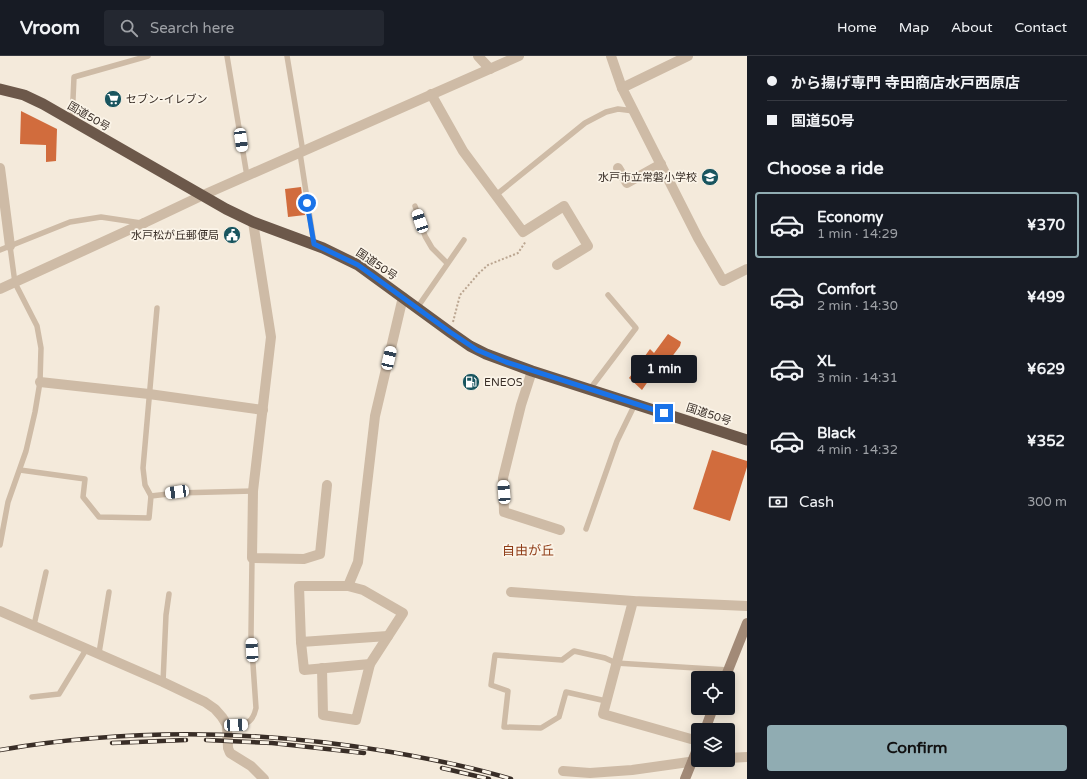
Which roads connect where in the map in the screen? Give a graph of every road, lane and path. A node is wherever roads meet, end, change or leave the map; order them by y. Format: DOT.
graph roads {
  1 [pos="123,56"];
  2 [pos="148,56"];
  3 [pos="227,56"];
  4 [pos="287,56"];
  5 [pos="478,56"];
  6 [pos="519,56"];
  7 [pos="611,56"];
  8 [pos="688,56"];
  9 [pos="124,62"];
  10 [pos="490,69"];
  11 [pos="622,88"];
  12 [pos="0,89"];
  13 [pos="431,94"];
  14 [pos="634,111"];
  15 [pos="72,121"];
  16 [pos="301,153"];
  17 [pos="661,164"];
  18 [pos="0,168"];
  19 [pos="618,168"];
  20 [pos="247,176"];
  21 [pos="496,195"];
  22 [pos="201,196"];
  23 [pos="415,206"];
  24 [pos="254,222"];
  25 [pos="144,223"];
  26 [pos="523,232"];
  27 [pos="464,240"];
  28 [pos="314,244"];
  29 [pos="5,248"];
  30 [pos="447,263"];
  31 [pos="557,264"];
  32 [pos="747,269"];
  33 [pos="15,283"];
  34 [pos="0,289"];
  35 [pos="608,295"];
  36 [pos="403,298"];
  37 [pos="157,308"];
  38 [pos="417,308"];
  39 [pos="453,322"];
  40 [pos="532,371"];
  41 [pos="40,382"];
  42 [pos="590,389"];
  43 [pos="149,394"];
  44 [pos="636,404"];
  45 [pos="263,410"];
  46 [pos="747,440"];
  47 [pos="20,470"];
  48 [pos="327,485"];
  49 [pos="253,491"];
  50 [pos="150,496"];
  51 [pos="586,529"];
  52 [pos="560,530"];
  53 [pos="0,545"];
  54 [pos="252,558"];
  55 [pos="46,572"];
  56 [pos="348,586"];
  57 [pos="109,592"];
  58 [pos="511,592"];
  59 [pos="169,594"];
  60 [pos="633,601"];
  61 [pos="747,606"];
  62 [pos="0,611"];
  63 [pos="747,623"];
  64 [pos="34,625"];
  65 [pos="388,636"];
  66 [pos="301,642"];
  67 [pos="87,648"];
  68 [pos="99,654"];
  69 [pos="616,663"];
  70 [pos="370,664"];
  71 [pos="322,668"];
  72 [pos="696,671"];
  73 [pos="727,671"];
  74 [pos="163,682"];
  75 [pos="32,697"];
  76 [pos="606,701"];
  77 [pos="227,725"];
  78 [pos="691,739"];
  79 [pos="747,757"];
  80 [pos="735,758"];
  81 [pos="691,761"];
  82 [pos="691,764"];
  83 [pos="563,771"];
  84 [pos="264,779"];
  85 [pos="685,779"];
  1 -- 9 [label="lane"];
  2 -- 9 [label="lane"];
  3 -- 20 [label="lane"];
  4 -- 16 [label="lane"];
  5 -- 10 [label="street"];
  6 -- 10 [label="street"];
  7 -- 11 [label="street"];
  8 -- 11 [label="street"];
  9 -- 15 [label="lane"];
  10 -- 13 [label="street"];
  11 -- 14 [label="street"];
  12 -- 15 [label="highway, 国道50号"];
  13 -- 16 [label="street"];
  13 -- 21 [label="street"];
  14 -- 17 [label="street"];
  14 -- 21 [label="lane"];
  15 -- 22 [label="highway, 国道50号"];
  16 -- 20 [label="street"];
  16 -- 28 [label="lane"];
  17 -- 19 [label="street"];
  17 -- 32 [label="street"];
  18 -- 29 [label="street"];
  20 -- 22 [label="street"];
  21 -- 26 [label="street"];
  22 -- 24 [label="highway, 国道50号"];
  22 -- 25 [label="street"];
  23 -- 30 [label="lane"];
  24 -- 28 [label="highway, 国道50号"];
  24 -- 45 [label="street"];
  25 -- 29 [label="lane"];
  25 -- 33 [label="street"];
  26 -- 31 [label="street"];
  26 -- 39 [label="path"];
  27 -- 30 [label="lane"];
  28 -- 36 [label="highway, 国道50号"];
  29 -- 33 [label="lane"];
  30 -- 38 [label="lane"];
  33 -- 34 [label="street"];
  33 -- 41 [label="lane"];
  35 -- 42 [label="lane"];
  36 -- 38 [label="highway, 国道50号"];
  36 -- 56 [label="street"];
  37 -- 43 [label="lane"];
  38 -- 40 [label="highway, 国道50号"];
  40 -- 42 [label="highway, 国道50号"];
  40 -- 52 [label="street"];
  41 -- 43 [label="street"];
  41 -- 47 [label="lane"];
  42 -- 44 [label="highway, 国道50号"];
  43 -- 45 [label="street"];
  43 -- 50 [label="lane"];
  44 -- 46 [label="highway, 国道50号"];
  44 -- 51 [label="lane"];
  45 -- 49 [label="street"];
  47 -- 50 [label="lane"];
  47 -- 53 [label="lane"];
  48 -- 54 [label="street"];
  49 -- 50 [label="lane"];
  49 -- 54 [label="street"];
  54 -- 77 [label="lane"];
  55 -- 64 [label="lane"];
  56 -- 65 [label="street"];
  56 -- 66 [label="street"];
  57 -- 68 [label="lane"];
  58 -- 60 [label="street"];
  59 -- 74 [label="lane"];
  60 -- 61 [label="street"];
  60 -- 69 [label="street"];
  62 -- 64 [label="street"];
  63 -- 73 [label="main road"];
  64 -- 67 [label="street"];
  65 -- 66 [label="street"];
  65 -- 70 [label="street"];
  66 -- 71 [label="street"];
  67 -- 68 [label="street"];
  67 -- 75 [label="lane"];
  68 -- 74 [label="street"];
  69 -- 72 [label="lane"];
  69 -- 76 [label="street"];
  69 -- 76 [label="lane"];
  70 -- 71 [label="street"];
  70 -- 71 [label="street"];
  74 -- 77 [label="street"];
  76 -- 78 [label="street"];
  77 -- 84 [label="street"];
  79 -- 80 [label="street"];
  81 -- 83 [label="street"];
  82 -- 85 [label="main road"];
}
